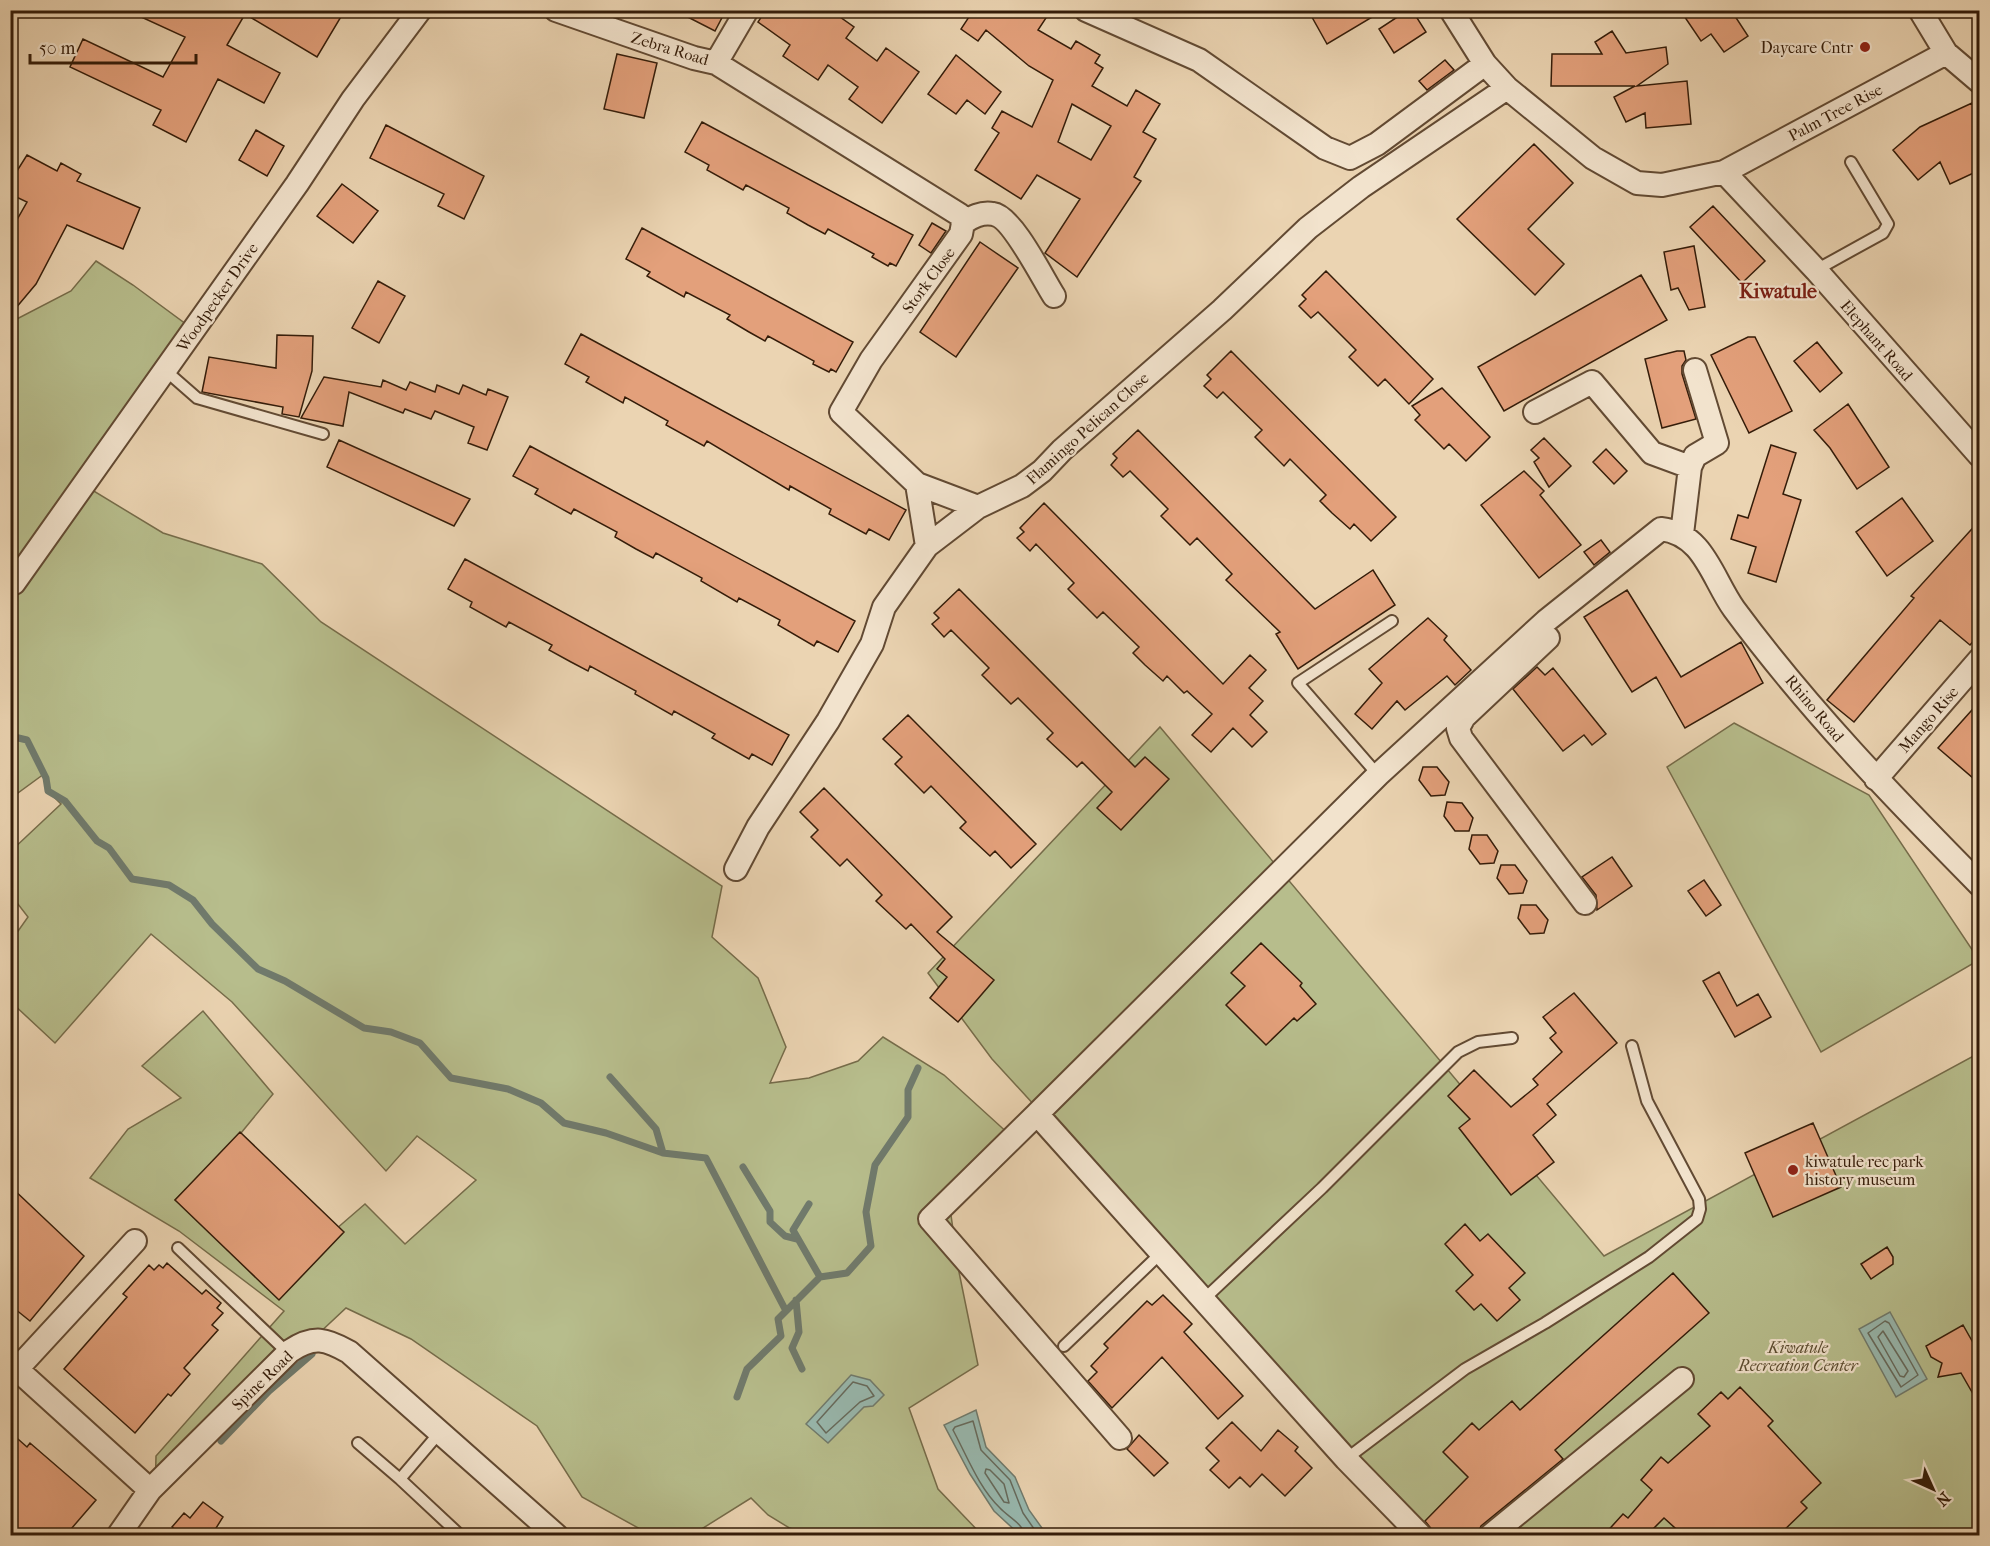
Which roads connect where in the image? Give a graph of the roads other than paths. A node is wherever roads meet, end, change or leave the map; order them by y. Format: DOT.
graph roads {
  1 [pos="420,10"];
  2 [pos="556,10"];
  3 [pos="747,10"];
  4 [pos="1086,10"];
  5 [pos="1451,10"];
  6 [pos="1920,10"];
  7 [pos="1946,53"];
  8 [pos="716,63"];
  9 [pos="1485,64"];
  10 [pos="1979,80"];
  11 [pos="1507,88"];
  12 [pos="1851,162"];
  13 [pos="1724,172"];
  14 [pos="963,223"];
  15 [pos="1816,270"];
  16 [pos="1054,296"];
  17 [pos="165,370"];
  18 [pos="1695,370"];
  19 [pos="1535,412"];
  20 [pos="322,434"];
  21 [pos="1979,456"];
  22 [pos="1689,467"];
  23 [pos="917,484"];
  24 [pos="978,507"];
  25 [pos="1672,531"];
  26 [pos="927,546"];
  27 [pos="14,583"];
  28 [pos="1392,621"];
  29 [pos="1546,621"];
  30 [pos="1980,659"];
  31 [pos="1378,775"];
  32 [pos="1876,779"];
  33 [pos="736,870"];
  34 [pos="1980,885"];
  35 [pos="1585,903"];
  36 [pos="1512,1038"];
  37 [pos="1632,1046"];
  38 [pos="1036,1114"];
  39 [pos="135,1240"];
  40 [pos="178,1248"];
  41 [pos="1160,1254"];
  42 [pos="1202,1301"];
  43 [pos="1064,1346"];
  44 [pos="288,1353"];
  45 [pos="14,1366"];
  46 [pos="1682,1379"];
  47 [pos="440,1432"];
  48 [pos="1120,1438"];
  49 [pos="357,1443"];
  50 [pos="1346,1459"];
  51 [pos="400,1479"];
  52 [pos="150,1490"];
  53 [pos="118,1536"];
  54 [pos="462,1536"];
  55 [pos="557,1536"];
  56 [pos="1421,1536"];
  57 [pos="1490,1536"];
  1 -- 17 [label="street, Woodpecker Drive"];
  2 -- 8 [label="street, Zebra Road"];
  3 -- 8 [label="street"];
  4 -- 9 [label="street"];
  5 -- 9 [label="street, Palm Tree Rise"];
  6 -- 7 [label="street"];
  7 -- 10 [label="street"];
  7 -- 13 [label="street, Palm Tree Rise"];
  8 -- 14 [label="street"];
  9 -- 11 [label="street, Palm Tree Rise"];
  11 -- 13 [label="street, Palm Tree Rise"];
  11 -- 24 [label="street, Flamingo Pelican Close"];
  12 -- 15 [label="lane"];
  13 -- 15 [label="street, Elephant Road"];
  14 -- 16 [label="street"];
  14 -- 23 [label="street, Stork Close"];
  15 -- 21 [label="street, Elephant Road"];
  17 -- 20 [label="lane"];
  17 -- 27 [label="street, Woodpecker Drive"];
  18 -- 22 [label="street"];
  19 -- 22 [label="street"];
  22 -- 25 [label="street"];
  23 -- 24 [label="street, Stork Close"];
  23 -- 26 [label="street"];
  24 -- 26 [label="street, Flamingo Pelican Close"];
  25 -- 29 [label="street"];
  25 -- 32 [label="street, Rhino Road"];
  26 -- 33 [label="street, Flamingo Pelican Close"];
  28 -- 31 [label="lane"];
  29 -- 31 [label="street"];
  29 -- 35 [label="street"];
  30 -- 32 [label="street, Mango Rise"];
  31 -- 38 [label="street"];
  32 -- 34 [label="street, Rhino Road"];
  36 -- 42 [label="lane"];
  37 -- 50 [label="lane"];
  38 -- 41 [label="street"];
  38 -- 48 [label="street"];
  39 -- 45 [label="street"];
  40 -- 44 [label="lane"];
  41 -- 42 [label="street"];
  41 -- 43 [label="lane"];
  42 -- 50 [label="street"];
  44 -- 47 [label="street, Spine Road"];
  44 -- 52 [label="street, Spine Road"];
  45 -- 52 [label="street"];
  46 -- 57 [label="street"];
  47 -- 51 [label="lane"];
  47 -- 55 [label="street, Spine Road"];
  49 -- 51 [label="lane"];
  50 -- 56 [label="street"];
  51 -- 54 [label="lane"];
  52 -- 53 [label="street, Spine Road"];
}
